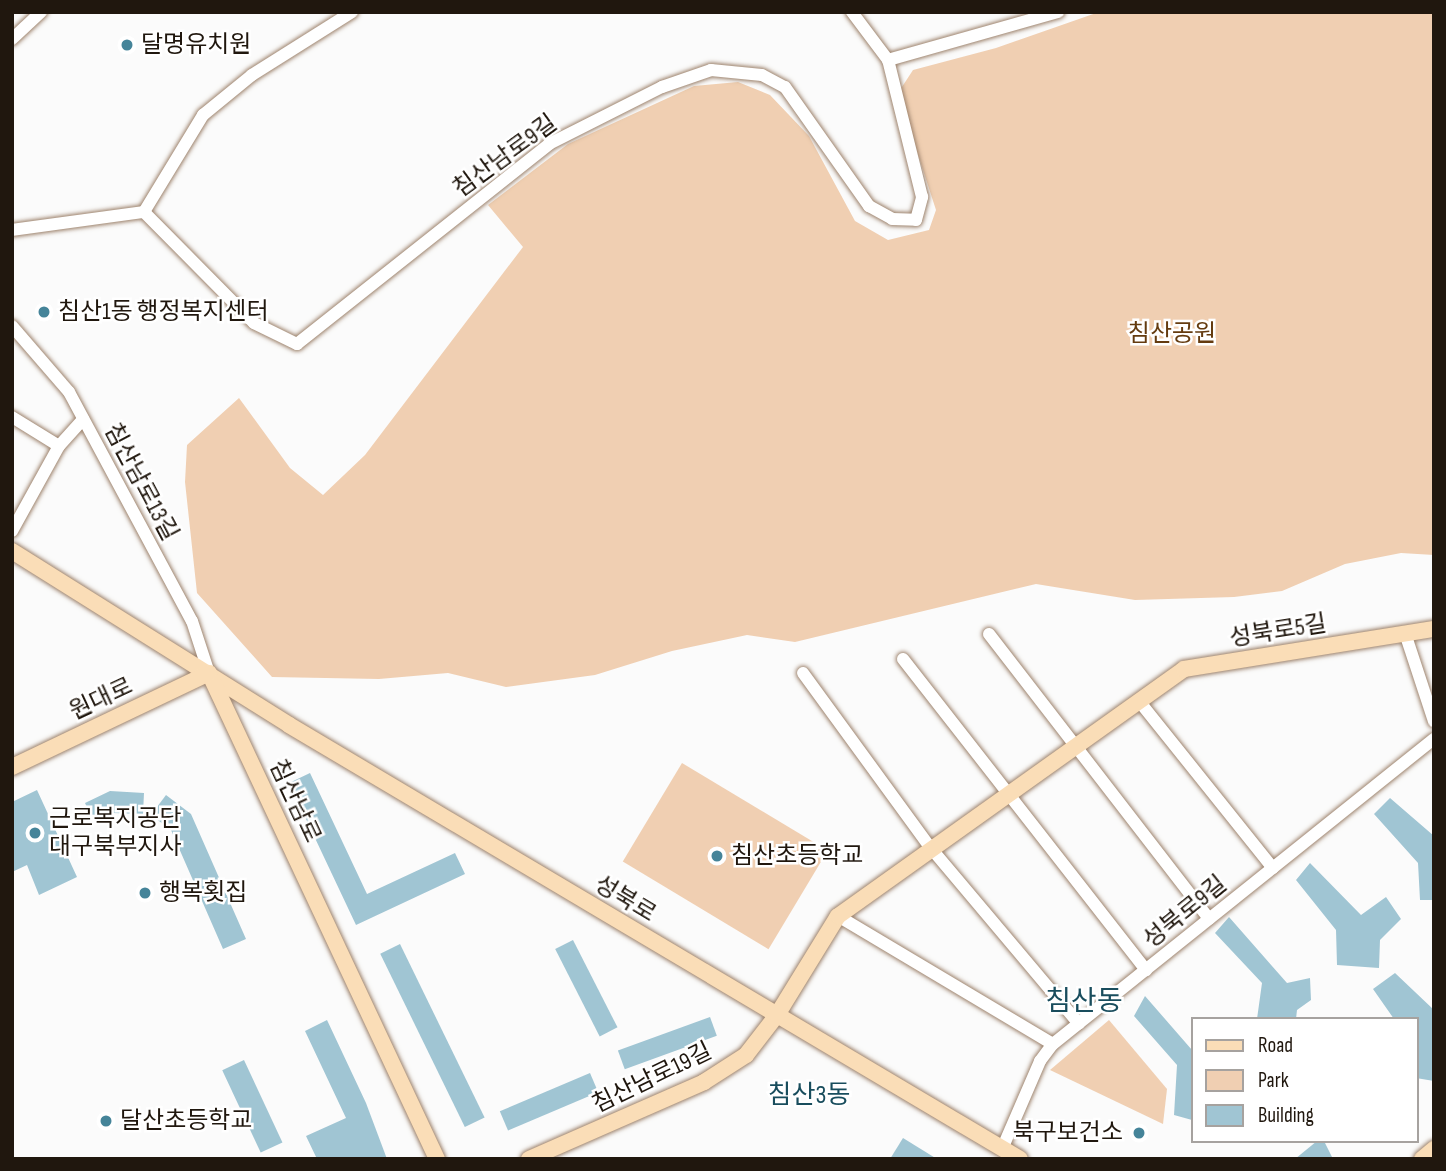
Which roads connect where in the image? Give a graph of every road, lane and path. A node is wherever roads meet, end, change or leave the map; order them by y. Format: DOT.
graph roads {
  1 [pos="41,12"];
  2 [pos="352,12"];
  3 [pos="852,12"];
  4 [pos="1058,12"];
  5 [pos="12,39"];
  6 [pos="888,60"];
  7 [pos="144,212"];
  8 [pos="12,230"];
  9 [pos="12,326"];
  10 [pos="12,417"];
  11 [pos="83,419"];
  12 [pos="59,446"];
  13 [pos="12,531"];
  14 [pos="12,551"];
  15 [pos="1434,629"];
  16 [pos="1405,633"];
  17 [pos="989,634"];
  18 [pos="903,659"];
  19 [pos="209,673"];
  20 [pos="803,673"];
  21 [pos="1139,701"];
  22 [pos="1434,721"];
  23 [pos="1434,739"];
  24 [pos="1075,746"];
  25 [pos="12,767"];
  26 [pos="1007,793"];
  27 [pos="930,847"];
  28 [pos="1273,868"];
  29 [pos="838,916"];
  30 [pos="1209,919"];
  31 [pos="1146,970"];
  32 [pos="776,1015"];
  33 [pos="1079,1024"];
  34 [pos="1052,1044"];
  35 [pos="1002,1149"];
  36 [pos="1434,1149"];
  37 [pos="438,1159"];
  38 [pos="529,1159"];
  39 [pos="1020,1159"];
  40 [pos="1422,1159"];
  1 -- 5 [label="street"];
  2 -- 7 [label="street"];
  3 -- 6 [label="street"];
  4 -- 6 [label="street"];
  6 -- 7 [label="street, 침산남로9길"];
  7 -- 8 [label="street"];
  9 -- 11 [label="street, 침산남로13길"];
  10 -- 12 [label="street"];
  11 -- 12 [label="street"];
  11 -- 19 [label="street, 침산남로13길"];
  12 -- 13 [label="street"];
  14 -- 19 [label="main road"];
  15 -- 16 [label="main road, 성북로5길"];
  16 -- 21 [label="main road, 성북로5길"];
  16 -- 22 [label="street"];
  17 -- 24 [label="street"];
  18 -- 26 [label="street"];
  19 -- 25 [label="main road, 원대로"];
  19 -- 32 [label="main road, 성북로"];
  19 -- 37 [label="main road, 침산남로"];
  20 -- 27 [label="street"];
  21 -- 24 [label="main road, 성북로5길"];
  21 -- 28 [label="street"];
  23 -- 28 [label="street, 성북로9길"];
  24 -- 26 [label="main road, 성북로5길"];
  24 -- 30 [label="street"];
  26 -- 27 [label="main road, 성북로5길"];
  26 -- 31 [label="street"];
  27 -- 29 [label="main road, 성북로5길"];
  27 -- 33 [label="street"];
  28 -- 30 [label="street, 성북로9길"];
  29 -- 32 [label="main road, 성북로5길"];
  29 -- 34 [label="street"];
  30 -- 31 [label="street, 성북로9길"];
  31 -- 33 [label="street, 성북로9길"];
  32 -- 35 [label="main road, 성북로"];
  32 -- 38 [label="main road, 침산남로19길"];
  33 -- 34 [label="street, 성북로9길"];
  34 -- 35 [label="street, 성북로9길"];
  35 -- 39 [label="main road, 성북로"];
  36 -- 40 [label="main road"];
}
